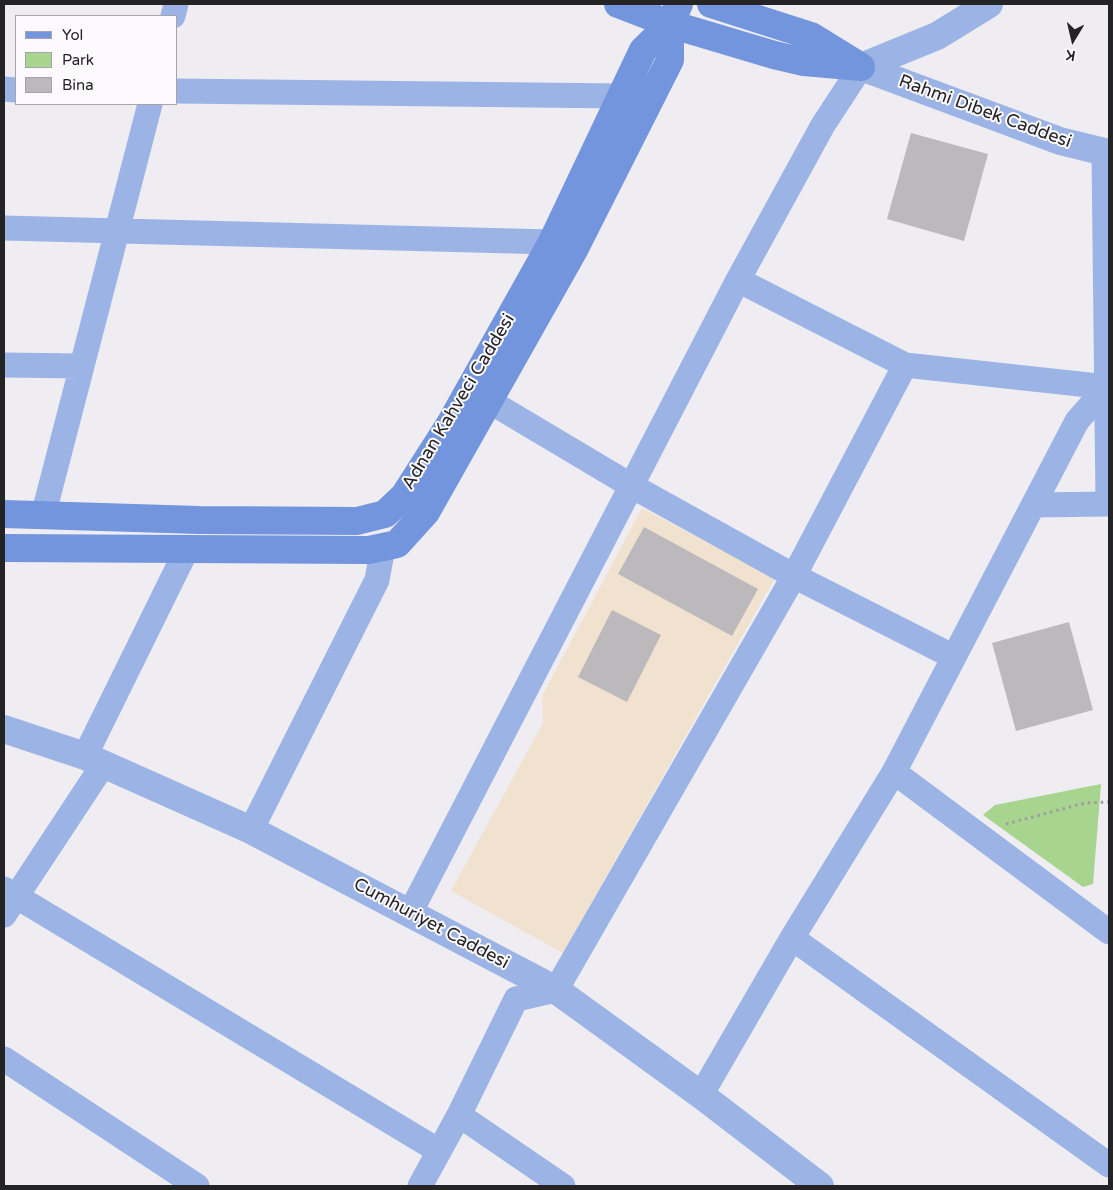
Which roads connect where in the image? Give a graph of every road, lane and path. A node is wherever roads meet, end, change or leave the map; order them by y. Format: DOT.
graph roads {
  1 [pos="618,4"];
  2 [pos="711,4"];
  3 [pos="989,4"];
  4 [pos="675,14"];
  5 [pos="861,67"];
  6 [pos="178,91"];
  7 [pos="621,96"];
  8 [pos="150,105"];
  9 [pos="1107,153"];
  10 [pos="4,228"];
  11 [pos="117,231"];
  12 [pos="552,242"];
  13 [pos="738,280"];
  14 [pos="1108,356"];
  15 [pos="4,365"];
  16 [pos="905,365"];
  17 [pos="81,366"];
  18 [pos="1107,388"];
  19 [pos="489,401"];
  20 [pos="630,485"];
  21 [pos="1109,504"];
  22 [pos="1034,505"];
  23 [pos="4,514"];
  24 [pos="43,516"];
  25 [pos="383,547"];
  26 [pos="4,548"];
  27 [pos="187,549"];
  28 [pos="794,576"];
  29 [pos="954,657"];
  30 [pos="4,730"];
  31 [pos="94,760"];
  32 [pos="894,772"];
  33 [pos="1109,802"];
  34 [pos="251,830"];
  35 [pos="983,838"];
  36 [pos="8,901"];
  37 [pos="410,913"];
  38 [pos="1109,932"];
  39 [pos="792,938"];
  40 [pos="556,990"];
  41 [pos="4,1059"];
  42 [pos="701,1095"];
  43 [pos="459,1115"];
  44 [pos="439,1151"];
  45 [pos="1109,1165"];
  46 [pos="197,1186"];
  47 [pos="420,1186"];
  48 [pos="563,1186"];
  49 [pos="820,1186"];
  1 -- 4 [label="main road, Rahmi Dibek Caddesi"];
  2 -- 5 [label="main road, Rahmi Dibek Caddesi"];
  3 -- 5 [label="street"];
  4 -- 5 [label="main road, Rahmi Dibek Caddesi"];
  4 -- 7 [label="main road, Adnan Kahveci Caddesi"];
  4 -- 19 [label="main road"];
  5 -- 9 [label="street, Rahmi Dibek Caddesi"];
  5 -- 13 [label="street"];
  6 -- 7 [label="street"];
  7 -- 12 [label="main road, Adnan Kahveci Caddesi"];
  8 -- 11 [label="street"];
  9 -- 14 [label="street"];
  10 -- 11 [label="street"];
  11 -- 12 [label="street"];
  11 -- 17 [label="street"];
  12 -- 24 [label="main road, Adnan Kahveci Caddesi"];
  13 -- 16 [label="street"];
  13 -- 20 [label="street"];
  14 -- 18 [label="street"];
  15 -- 17 [label="street"];
  16 -- 18 [label="street"];
  16 -- 28 [label="street"];
  17 -- 24 [label="street"];
  18 -- 21 [label="street"];
  18 -- 22 [label="street"];
  19 -- 20 [label="street"];
  19 -- 25 [label="main road"];
  20 -- 28 [label="street"];
  20 -- 37 [label="street"];
  21 -- 22 [label="street"];
  22 -- 29 [label="street"];
  23 -- 24 [label="main road, Adnan Kahveci Caddesi"];
  25 -- 27 [label="main road"];
  25 -- 34 [label="street"];
  26 -- 27 [label="main road"];
  27 -- 31 [label="street"];
  28 -- 29 [label="street"];
  28 -- 40 [label="street"];
  29 -- 32 [label="street"];
  30 -- 31 [label="street, Cumhuriyet Caddesi"];
  31 -- 34 [label="street, Cumhuriyet Caddesi"];
  31 -- 36 [label="street"];
  32 -- 35 [label="street"];
  32 -- 39 [label="street"];
  33 -- 35 [label="path"];
  34 -- 37 [label="street, Cumhuriyet Caddesi"];
  35 -- 38 [label="street"];
  36 -- 44 [label="street"];
  37 -- 40 [label="street, Cumhuriyet Caddesi"];
  39 -- 42 [label="street"];
  39 -- 45 [label="street"];
  40 -- 42 [label="street, Cumhuriyet Caddesi"];
  40 -- 43 [label="street"];
  41 -- 46 [label="street"];
  42 -- 49 [label="street, Cumhuriyet Caddesi"];
  43 -- 44 [label="street"];
  43 -- 48 [label="street"];
  44 -- 47 [label="street"];
}
